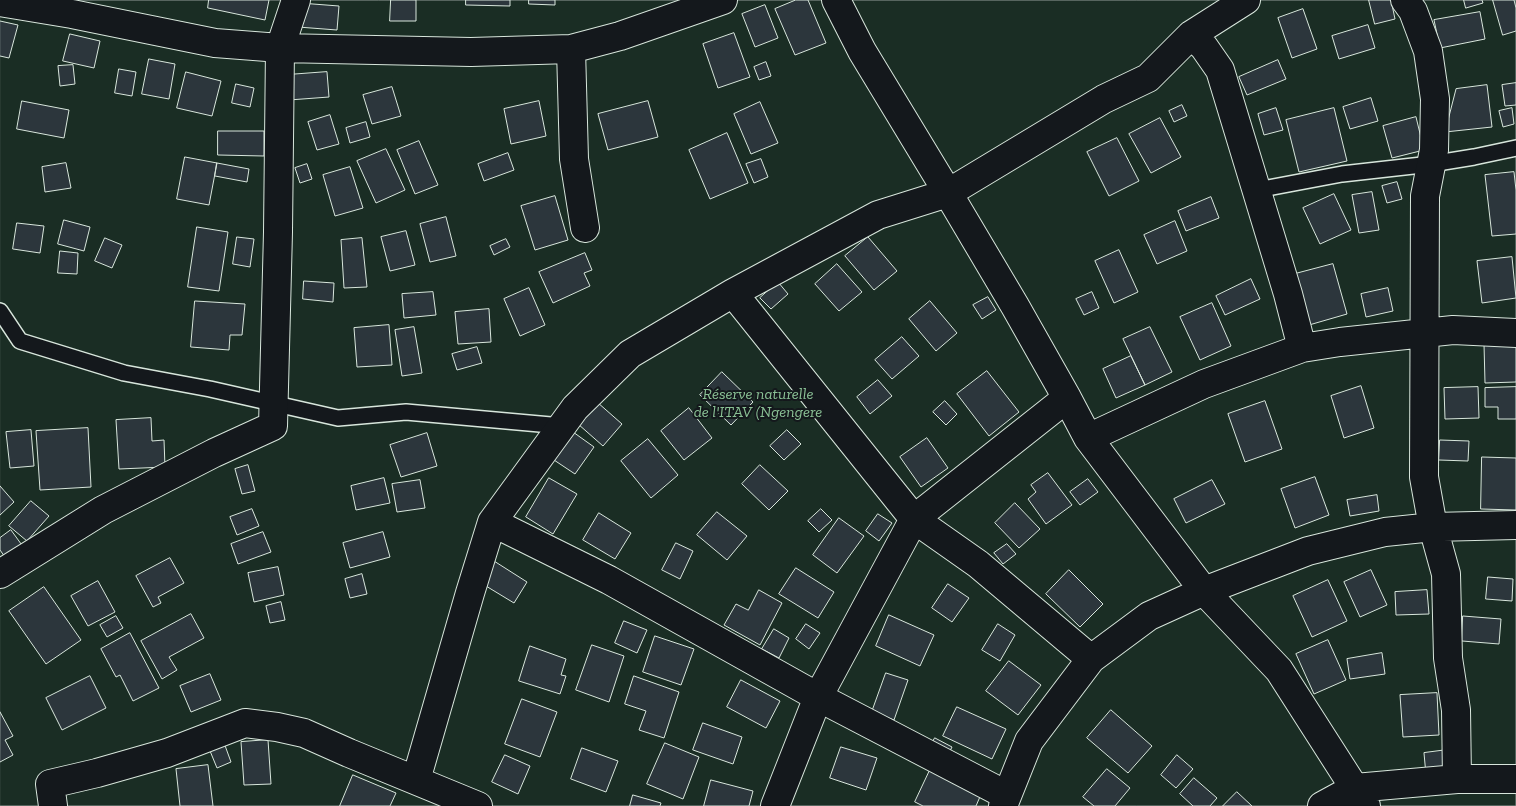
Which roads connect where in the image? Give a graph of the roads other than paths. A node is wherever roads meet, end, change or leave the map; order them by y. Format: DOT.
graph roads {
  1 [pos="296,0"];
  2 [pos="723,0"];
  3 [pos="836,0"];
  4 [pos="1246,0"];
  5 [pos="1405,0"];
  6 [pos="0,2"];
  7 [pos="1191,34"];
  8 [pos="280,48"];
  9 [pos="571,49"];
  10 [pos="1516,148"];
  11 [pos="1432,164"];
  12 [pos="1257,190"];
  13 [pos="948,193"];
  14 [pos="585,228"];
  15 [pos="733,293"];
  16 [pos="0,311"];
  17 [pos="1425,333"];
  18 [pos="1516,333"];
  19 [pos="1302,348"];
  20 [pos="1067,398"];
  21 [pos="274,403"];
  22 [pos="562,426"];
  23 [pos="1088,438"];
  24 [pos="914,519"];
  25 [pos="492,522"];
  26 [pos="1516,525"];
  27 [pos="1433,527"];
  28 [pos="0,574"];
  29 [pos="1204,590"];
  30 [pos="1091,659"];
  31 [pos="818,697"];
  32 [pos="1456,779"];
  33 [pos="1516,779"];
  34 [pos="416,780"];
  35 [pos="1360,797"];
  36 [pos="1005,801"];
  37 [pos="53,806"];
  38 [pos="478,806"];
  39 [pos="775,806"];
  40 [pos="1322,806"];
  1 -- 8 [label="street"];
  2 -- 9 [label="street"];
  3 -- 13 [label="street"];
  4 -- 7 [label="street"];
  5 -- 11 [label="street"];
  6 -- 8 [label="street"];
  7 -- 12 [label="street"];
  7 -- 13 [label="street"];
  8 -- 9 [label="street"];
  8 -- 21 [label="street"];
  9 -- 14 [label="street"];
  10 -- 11 [label="lane"];
  11 -- 12 [label="lane"];
  11 -- 17 [label="street"];
  12 -- 19 [label="street"];
  13 -- 15 [label="street"];
  13 -- 20 [label="street"];
  15 -- 22 [label="street"];
  15 -- 24 [label="street"];
  16 -- 21 [label="lane"];
  17 -- 18 [label="street"];
  17 -- 19 [label="street"];
  17 -- 27 [label="street"];
  19 -- 23 [label="street"];
  20 -- 23 [label="street"];
  20 -- 24 [label="street"];
  21 -- 22 [label="lane"];
  21 -- 28 [label="street"];
  22 -- 25 [label="street"];
  23 -- 29 [label="street"];
  24 -- 30 [label="street"];
  24 -- 31 [label="street"];
  25 -- 31 [label="street"];
  25 -- 34 [label="street"];
  26 -- 27 [label="street"];
  27 -- 29 [label="street"];
  27 -- 32 [label="street"];
  29 -- 30 [label="street"];
  29 -- 35 [label="street"];
  30 -- 36 [label="street"];
  31 -- 36 [label="street"];
  31 -- 39 [label="street"];
  32 -- 33 [label="street"];
  32 -- 35 [label="street"];
  34 -- 37 [label="street"];
  34 -- 38 [label="street"];
  35 -- 40 [label="street"];
}
